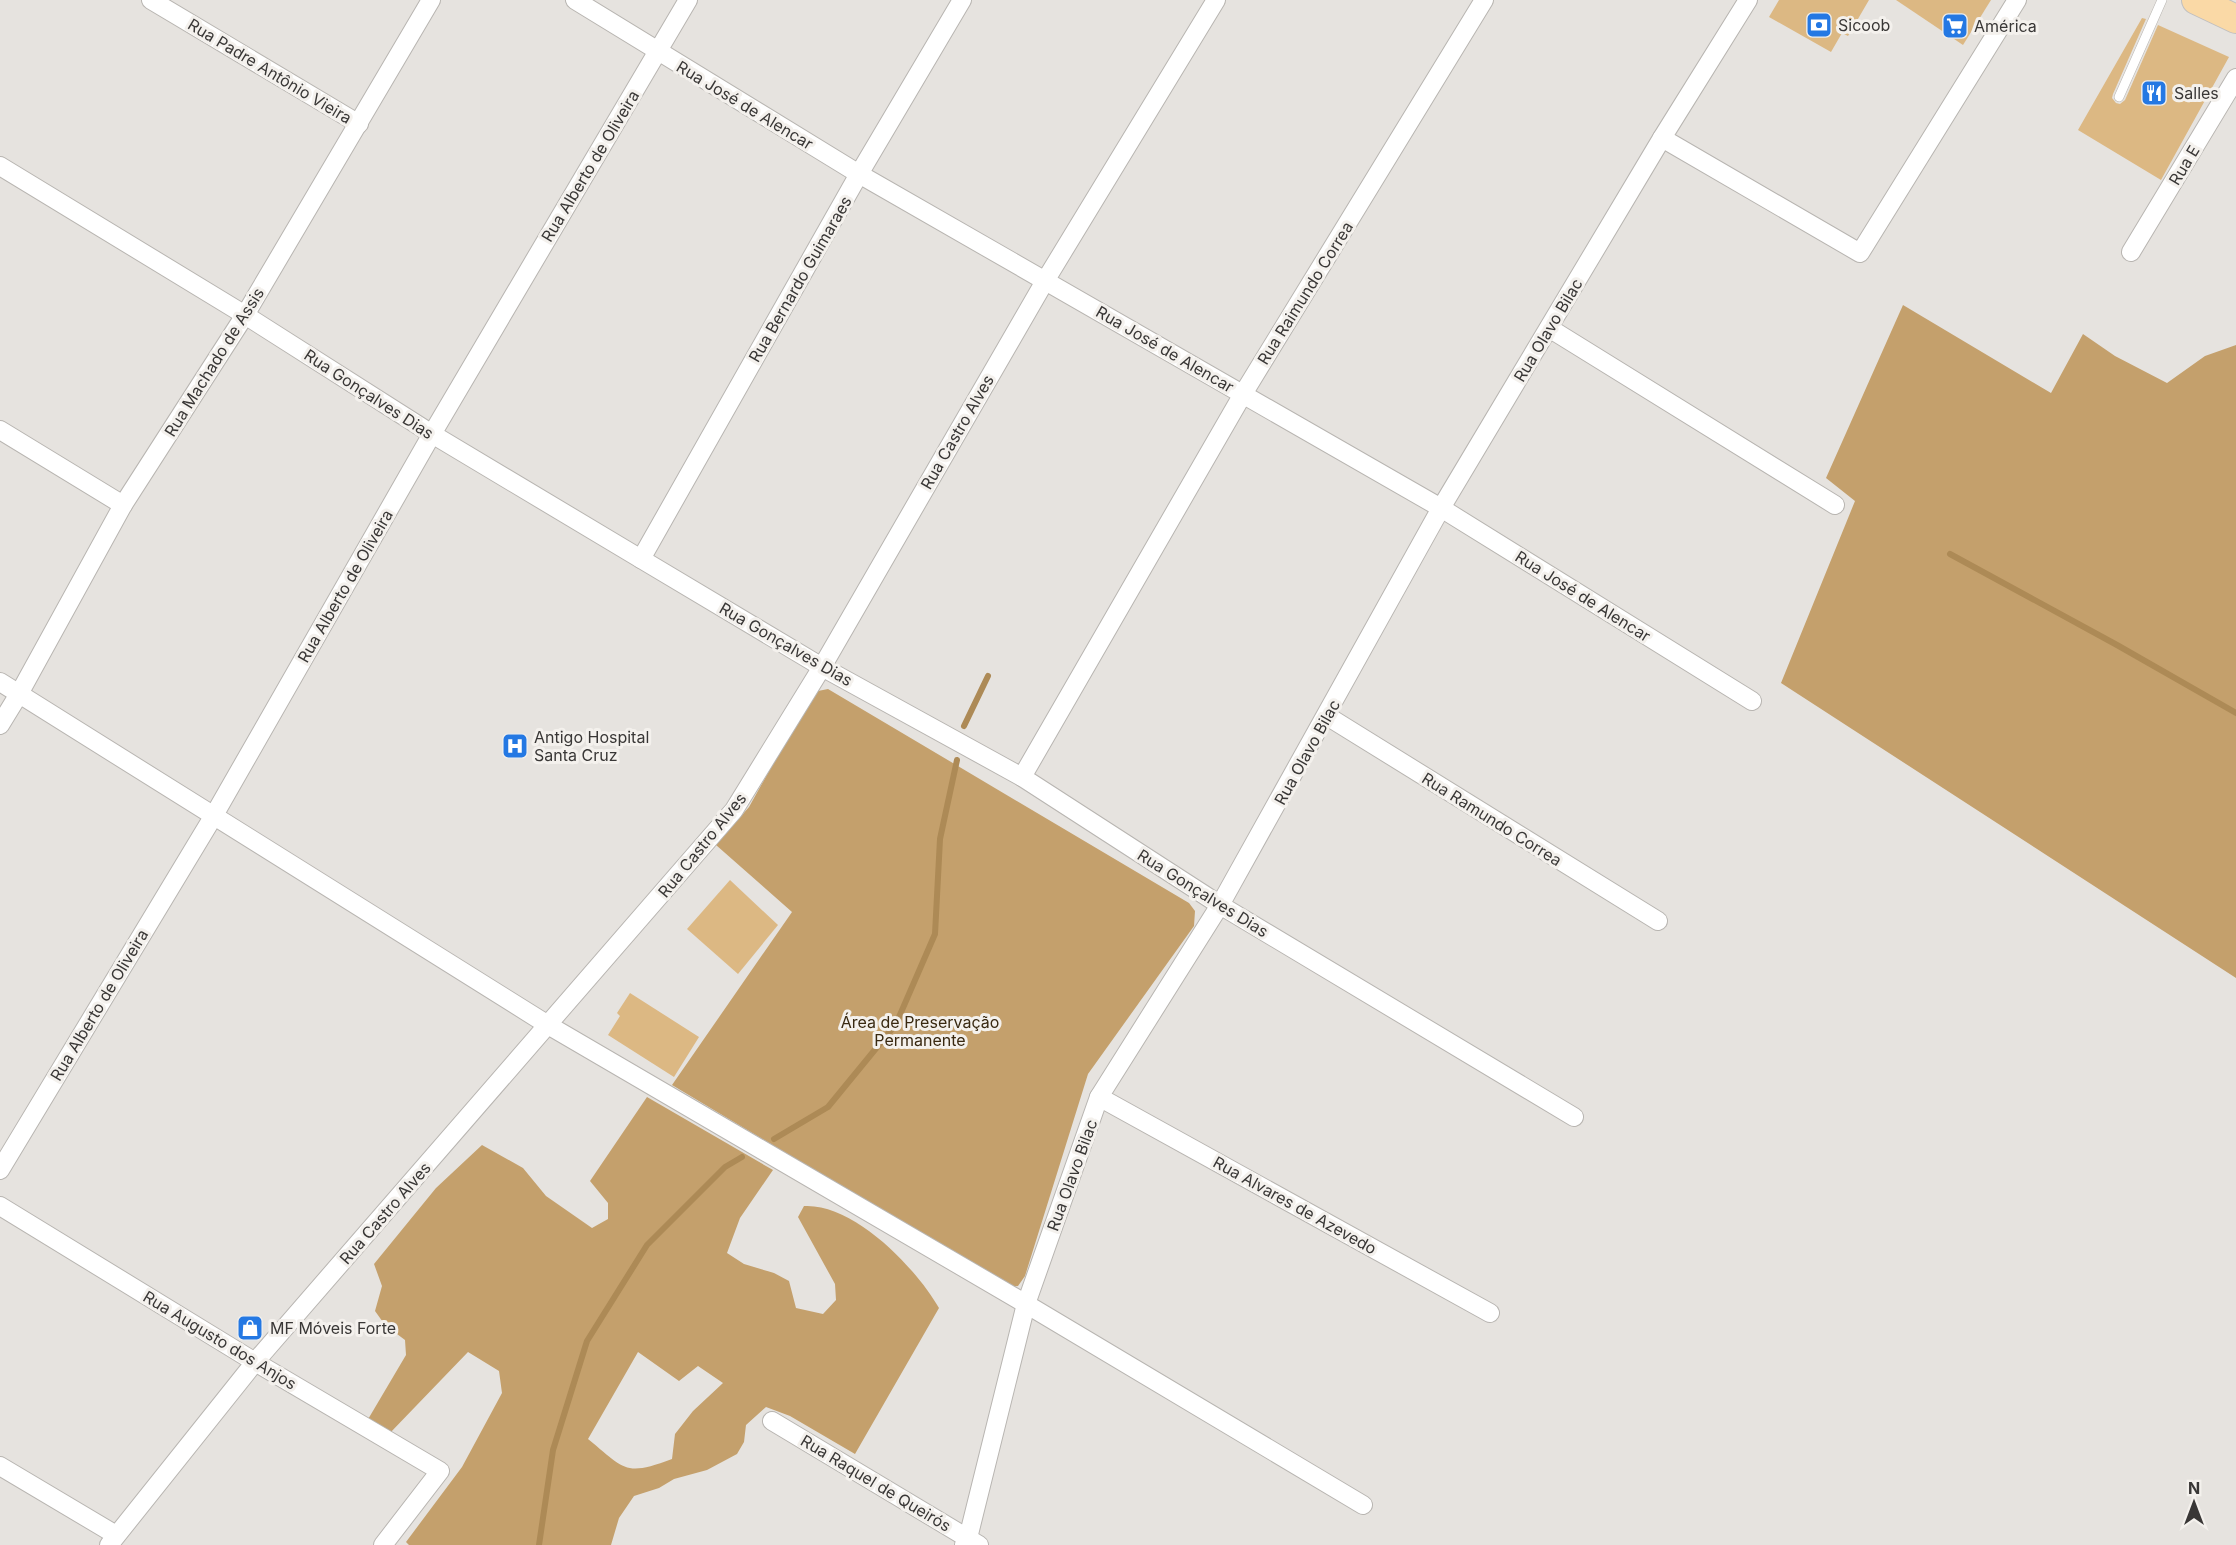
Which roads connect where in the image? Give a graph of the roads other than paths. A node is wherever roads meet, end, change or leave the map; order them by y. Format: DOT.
graph roads {
  1 [pos="151,0"];
  2 [pos="431,0"];
  3 [pos="575,0"];
  4 [pos="688,0"];
  5 [pos="962,0"];
  6 [pos="1216,0"];
  7 [pos="1484,0"];
  8 [pos="1748,0"];
  9 [pos="2018,0"];
  10 [pos="2162,0"];
  11 [pos="2196,0"];
  12 [pos="2236,18"];
  13 [pos="657,51"];
  14 [pos="2236,78"];
  15 [pos="2119,97"];
  16 [pos="359,124"];
  17 [pos="1662,138"];
  18 [pos="0,166"];
  19 [pos="860,174"];
  20 [pos="2131,252"];
  21 [pos="1045,281"];
  22 [pos="245,315"];
  23 [pos="1549,328"];
  24 [pos="1243,394"];
  25 [pos="0,430"];
  26 [pos="432,434"];
  27 [pos="123,505"];
  28 [pos="1835,505"];
  29 [pos="1442,508"];
  30 [pos="640,559"];
  31 [pos="822,667"];
  32 [pos="0,682"];
  33 [pos="20,694"];
  34 [pos="1752,701"];
  35 [pos="1327,717"];
  36 [pos="0,725"];
  37 [pos="1022,777"];
  38 [pos="213,817"];
  39 [pos="1220,905"];
  40 [pos="1658,921"];
  41 [pos="548,1025"];
  42 [pos="1099,1097"];
  43 [pos="1574,1117"];
  44 [pos="0,1170"];
  45 [pos="0,1206"];
  46 [pos="1026,1304"];
  47 [pos="1490,1313"];
  48 [pos="255,1362"];
  49 [pos="772,1421"];
  50 [pos="0,1466"];
  51 [pos="1363,1505"];
  52 [pos="113,1540"];
  53 [pos="970,1543"];
  54 [pos="383,1545"];
  1 -- 16 [label="street, Rua Padre Antônio Vieira"];
  2 -- 16 [label="street, Rua Machado de Assis"];
  3 -- 13 [label="street, Rua José de Alencar"];
  4 -- 13 [label="street, Rua Alberto de Oliveira"];
  5 -- 19 [label="street, Rua Bernardo Guimaraes"];
  6 -- 21 [label="street, Rua Castro Alves"];
  7 -- 24 [label="street, Rua Raimundo Correa"];
  8 -- 17 [label="street, Rua Olavo Bilac"];
  9 -- 17 [label="street"];
  10 -- 15 [label="lane"];
  11 -- 12 [label="main road"];
  13 -- 19 [label="street, Rua José de Alencar"];
  13 -- 26 [label="street, Rua Alberto de Oliveira"];
  14 -- 20 [label="street, Rua E"];
  16 -- 22 [label="street, Rua Machado de Assis"];
  17 -- 23 [label="street, Rua Olavo Bilac"];
  18 -- 22 [label="street, Rua Gonçalves Dias"];
  19 -- 21 [label="street, Rua José de Alencar"];
  19 -- 30 [label="street, Rua Bernardo Guimaraes"];
  21 -- 24 [label="street, Rua José de Alencar"];
  21 -- 31 [label="street, Rua Castro Alves"];
  22 -- 26 [label="street, Rua Gonçalves Dias"];
  22 -- 27 [label="street, Rua Machado de Assis"];
  23 -- 28 [label="street"];
  23 -- 29 [label="street, Rua Olavo Bilac"];
  24 -- 29 [label="street, Rua José de Alencar"];
  24 -- 37 [label="street, Rua Raimundo Correa"];
  25 -- 27 [label="street"];
  26 -- 30 [label="street, Rua Gonçalves Dias"];
  26 -- 38 [label="street, Rua Alberto de Oliveira"];
  27 -- 33 [label="street, Rua Machado de Assis"];
  29 -- 34 [label="street, Rua José de Alencar"];
  29 -- 35 [label="street, Rua Olavo Bilac"];
  30 -- 31 [label="street, Rua Gonçalves Dias"];
  31 -- 37 [label="street, Rua Gonçalves Dias"];
  31 -- 41 [label="street, Rua Castro Alves"];
  32 -- 33 [label="street"];
  33 -- 36 [label="street, Rua Machado de Assis"];
  33 -- 38 [label="street"];
  35 -- 39 [label="street, Rua Olavo Bilac"];
  35 -- 40 [label="street, Rua Ramundo Correa"];
  37 -- 39 [label="street, Rua Gonçalves Dias"];
  38 -- 41 [label="street"];
  38 -- 44 [label="street, Rua Alberto de Oliveira"];
  39 -- 42 [label="street, Rua Olavo Bilac"];
  39 -- 43 [label="street, Rua Gonçalves Dias"];
  41 -- 46 [label="street"];
  41 -- 48 [label="street, Rua Castro Alves"];
  42 -- 46 [label="street, Rua Olavo Bilac"];
  42 -- 47 [label="street, Rua Alvares de Azevedo"];
  45 -- 48 [label="street, Rua Augusto dos Anjos"];
  46 -- 51 [label="street"];
  46 -- 53 [label="street, Rua Olavo Bilac"];
  48 -- 52 [label="street, Rua Castro Alves"];
  48 -- 54 [label="street, Rua Augusto dos Anjos"];
  49 -- 53 [label="street, Rua Raquel de Queirós"];
  50 -- 52 [label="street"];
}
